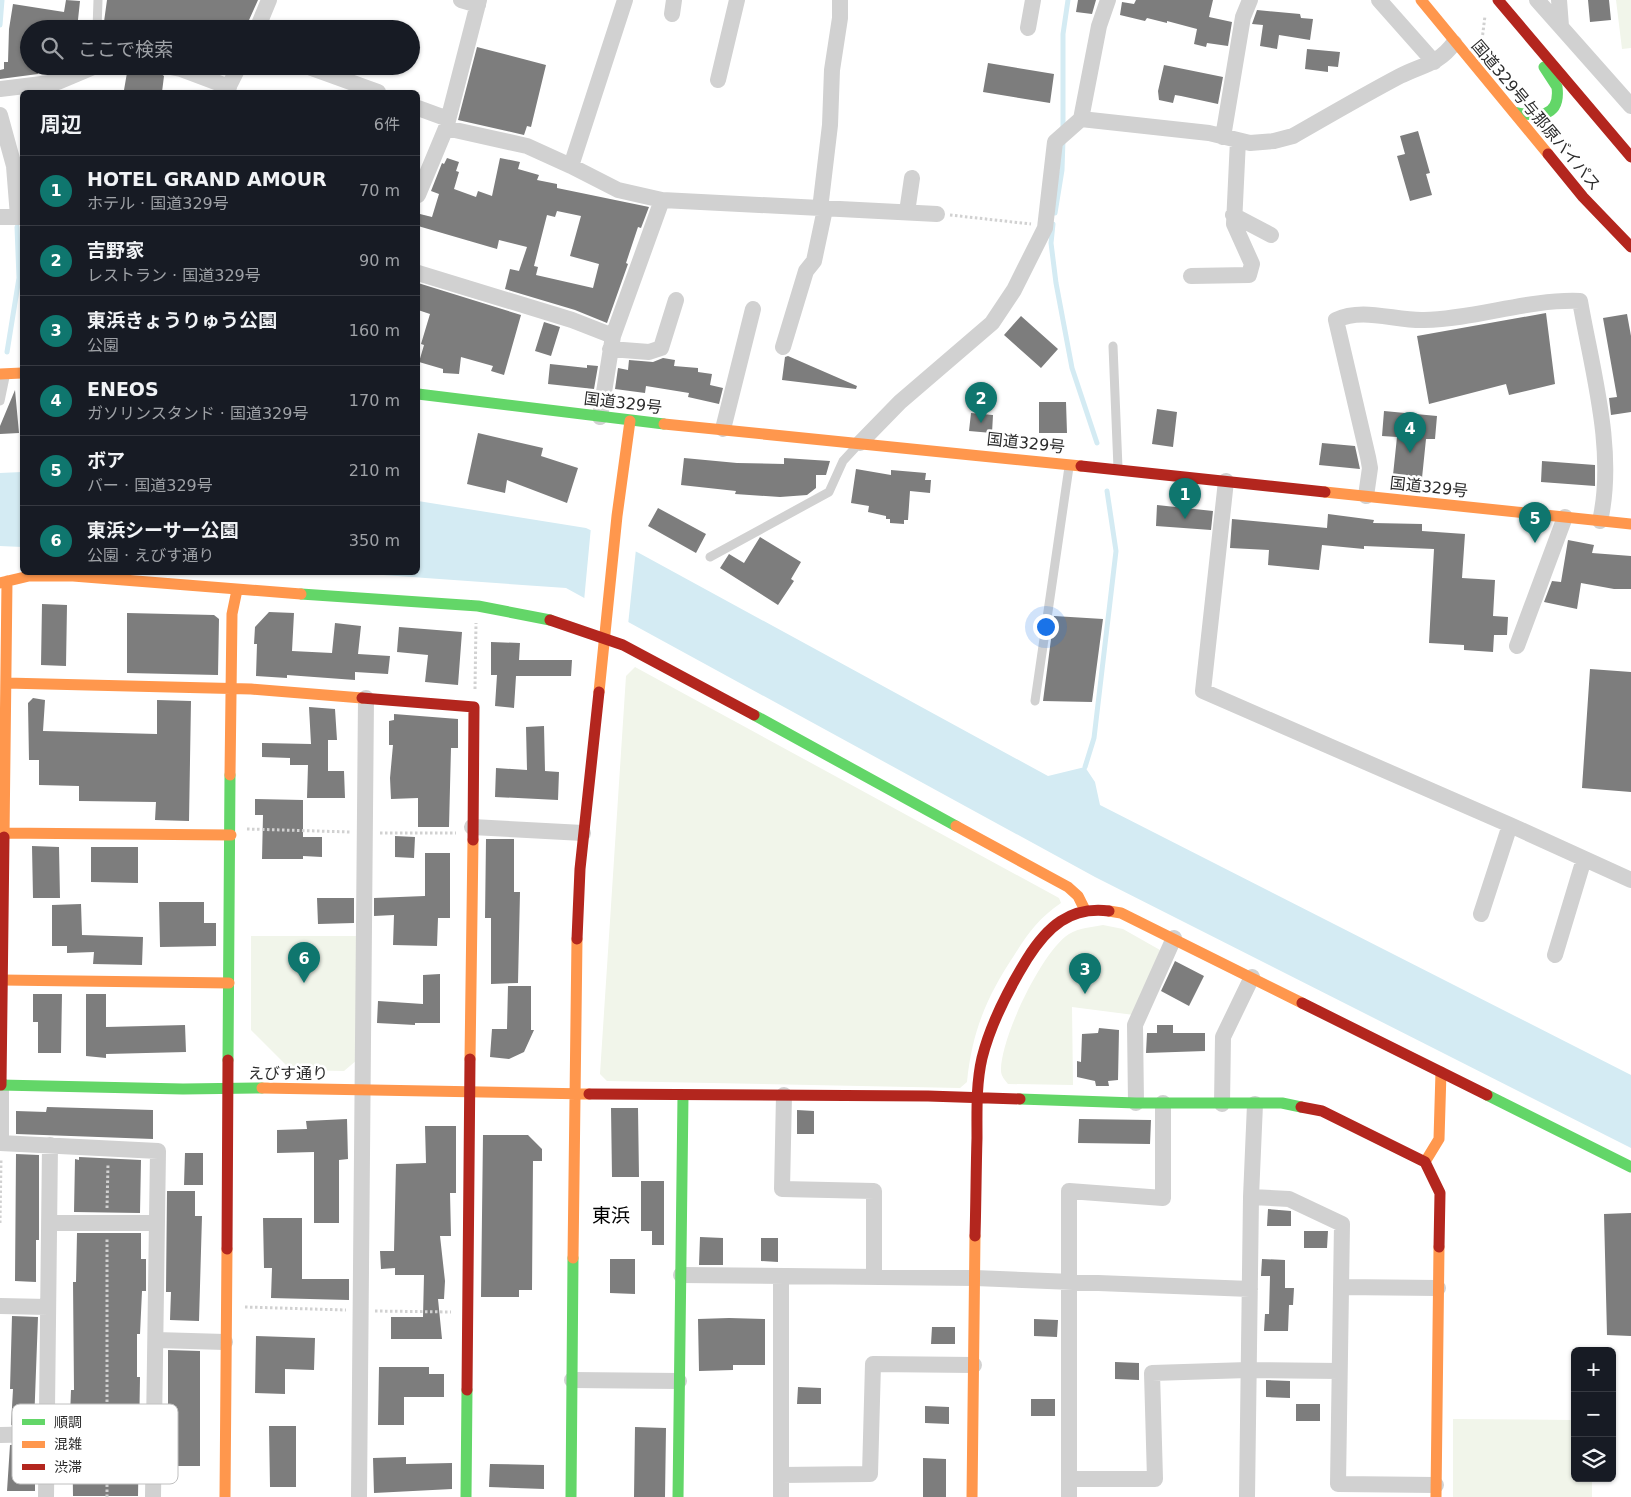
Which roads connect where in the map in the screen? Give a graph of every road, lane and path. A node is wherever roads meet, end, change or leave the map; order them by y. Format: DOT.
graph roads {
  1 [pos="98,0"];
  2 [pos="269,0"];
  3 [pos="461,0"];
  4 [pos="625,0"];
  5 [pos="737,0"];
  6 [pos="840,0"];
  7 [pos="1033,0"];
  8 [pos="1108,0"];
  9 [pos="1250,0"];
  10 [pos="1379,0"];
  11 [pos="1421,0"];
  12 [pos="1431,0"];
  13 [pos="1498,0"];
  14 [pos="1537,0"];
  15 [pos="1559,0"];
  16 [pos="478,2"];
  17 [pos="1485,11"];
  18 [pos="97,20"];
  19 [pos="261,20"];
  20 [pos="1516,20"];
  21 [pos="1560,26"];
  22 [pos="1028,28"];
  23 [pos="1451,37"];
  24 [pos="1531,38"];
  25 [pos="1481,44"];
  26 [pos="1434,62"];
  27 [pos="75,75"];
  28 [pos="194,75"];
  29 [pos="235,75"];
  30 [pos="331,75"];
  31 [pos="718,80"];
  32 [pos="0,89"];
  33 [pos="359,89"];
  34 [pos="225,90"];
  35 [pos="227,90"];
  36 [pos="1631,106"];
  37 [pos="420,109"];
  38 [pos="1514,112"];
  39 [pos="0,115"];
  40 [pos="1081,119"];
  41 [pos="447,124"];
  42 [pos="1230,138"];
  43 [pos="4,147"];
  44 [pos="1631,157"];
  45 [pos="571,166"];
  46 [pos="912,178"];
  47 [pos="420,190"];
  48 [pos="662,200"];
  49 [pos="823,209"];
  50 [pos="907,212"];
  51 [pos="937,214"];
  52 [pos="1233,215"];
  53 [pos="20,216"];
  54 [pos="0,217"];
  55 [pos="1045,225"];
  56 [pos="1271,235"];
  57 [pos="1631,247"];
  58 [pos="420,274"];
  59 [pos="1191,276"];
  60 [pos="676,300"];
  61 [pos="753,309"];
  62 [pos="612,342"];
  63 [pos="1113,346"];
  64 [pos="783,347"];
  65 [pos="20,373"];
  66 [pos="3,374"];
  67 [pos="420,394"];
  68 [pos="0,401"];
  69 [pos="600,417"];
  70 [pos="630,421"];
  71 [pos="722,429"];
  72 [pos="860,442"];
  73 [pos="1070,464"];
  74 [pos="1118,470"];
  75 [pos="1226,481"];
  76 [pos="1366,496"];
  77 [pos="1565,517"];
  78 [pos="1600,521"];
  79 [pos="1631,524"];
  80 [pos="710,557"];
  81 [pos="3,582"];
  82 [pos="236,590"];
  83 [pos="476,620"];
  84 [pos="605,636"];
  85 [pos="1517,646"];
  86 [pos="6,683"];
  87 [pos="231,688"];
  88 [pos="366,698"];
  89 [pos="1035,701"];
  90 [pos="474,707"];
  91 [pos="1510,825"];
  92 [pos="472,827"];
  93 [pos="583,832"];
  94 [pos="2,833"];
  95 [pos="231,836"];
  96 [pos="1584,859"];
  97 [pos="1631,880"];
  98 [pos="1084,910"];
  99 [pos="1481,914"];
  100 [pos="1174,938"];
  101 [pos="1555,955"];
  102 [pos="1252,977"];
  103 [pos="2,980"];
  104 [pos="228,983"];
  105 [pos="1441,1072"];
  106 [pos="1,1085"];
  107 [pos="228,1089"];
  108 [pos="362,1090"];
  109 [pos="470,1092"];
  110 [pos="575,1094"];
  111 [pos="784,1095"];
  112 [pos="684,1096"];
  113 [pos="978,1098"];
  114 [pos="1136,1103"];
  115 [pos="1163,1103"];
  116 [pos="1222,1104"];
  117 [pos="1255,1104"];
  118 [pos="1,1143"];
  119 [pos="50,1145"];
  120 [pos="108,1149"];
  121 [pos="1425,1162"];
  122 [pos="1631,1167"];
  123 [pos="1251,1197"];
  124 [pos="49,1222"];
  125 [pos="0,1223"];
  126 [pos="107,1223"];
  127 [pos="157,1223"];
  128 [pos="680,1275"];
  129 [pos="874,1277"];
  130 [pos="781,1278"];
  131 [pos="975,1278"];
  132 [pos="1069,1282"];
  133 [pos="1341,1287"];
  134 [pos="1250,1288"];
  135 [pos="1438,1288"];
  136 [pos="0,1306"];
  137 [pos="48,1307"];
  138 [pos="156,1340"];
  139 [pos="225,1342"];
  140 [pos="974,1365"];
  141 [pos="1248,1370"];
  142 [pos="1339,1371"];
  143 [pos="572,1380"];
  144 [pos="679,1381"];
  145 [pos="46,1404"];
  146 [pos="107,1404"];
  147 [pos="155,1404"];
  148 [pos="781,1475"];
  149 [pos="1070,1479"];
  150 [pos="46,1484"];
  151 [pos="107,1484"];
  152 [pos="153,1484"];
  153 [pos="1436,1491"];
  154 [pos="46,1497"];
  155 [pos="107,1497"];
  156 [pos="153,1497"];
  157 [pos="225,1497"];
  158 [pos="359,1497"];
  159 [pos="466,1497"];
  160 [pos="571,1497"];
  161 [pos="678,1497"];
  162 [pos="781,1497"];
  163 [pos="972,1497"];
  164 [pos="1069,1497"];
  165 [pos="1247,1497"];
  1 -- 18 [label="lane"];
  2 -- 19 [label="street"];
  3 -- 16 [label="street"];
  4 -- 45 [label="street"];
  5 -- 31 [label="street"];
  6 -- 49 [label="street"];
  7 -- 22 [label="street"];
  8 -- 40 [label="street"];
  9 -- 42 [label="street"];
  10 -- 26 [label="street"];
  11 -- 23 [label="main road, 国道329号与那原バイパス"];
  12 -- 23 [label="main road"];
  13 -- 20 [label="main road"];
  14 -- 20 [label="street"];
  14 -- 21 [label="street"];
  15 -- 21 [label="street"];
  16 -- 41 [label="street"];
  17 -- 25 [label="path"];
  20 -- 24 [label="main road"];
  21 -- 36 [label="street"];
  23 -- 26 [label="street"];
  23 -- 38 [label="main road, 国道329号与那原バイパス"];
  24 -- 38 [label="main road"];
  24 -- 44 [label="main road"];
  26 -- 42 [label="street"];
  27 -- 32 [label="street"];
  28 -- 34 [label="street"];
  29 -- 35 [label="street"];
  30 -- 33 [label="street"];
  37 -- 41 [label="street"];
  38 -- 57 [label="main road, 国道329号与那原バイパス"];
  39 -- 43 [label="street"];
  40 -- 42 [label="street"];
  40 -- 55 [label="street"];
  41 -- 45 [label="street"];
  41 -- 47 [label="street"];
  42 -- 52 [label="street"];
  43 -- 53 [label="street"];
  45 -- 48 [label="street"];
  46 -- 50 [label="street"];
  48 -- 49 [label="street"];
  48 -- 62 [label="street"];
  49 -- 50 [label="street"];
  49 -- 64 [label="street"];
  50 -- 51 [label="street"];
  51 -- 55 [label="path"];
  52 -- 56 [label="street"];
  52 -- 59 [label="street"];
  53 -- 54 [label="street"];
  55 -- 72 [label="street"];
  58 -- 62 [label="street"];
  60 -- 62 [label="street"];
  61 -- 71 [label="street"];
  62 -- 69 [label="street"];
  63 -- 74 [label="lane"];
  65 -- 66 [label="main road"];
  66 -- 68 [label="lane"];
  67 -- 69 [label="main road, 国道329号"];
  69 -- 70 [label="main road, 国道329号"];
  70 -- 71 [label="main road, 国道329号"];
  70 -- 84 [label="main road"];
  71 -- 72 [label="main road, 国道329号"];
  72 -- 73 [label="main road, 国道329号"];
  72 -- 80 [label="lane"];
  73 -- 74 [label="main road, 国道329号"];
  73 -- 89 [label="lane"];
  74 -- 75 [label="main road, 国道329号"];
  75 -- 76 [label="main road, 国道329号"];
  75 -- 91 [label="street"];
  76 -- 77 [label="main road, 国道329号"];
  76 -- 78 [label="street"];
  77 -- 78 [label="main road, 国道329号"];
  77 -- 85 [label="street"];
  78 -- 79 [label="main road, 国道329号"];
  81 -- 82 [label="main road"];
  81 -- 86 [label="main road"];
  82 -- 84 [label="main road"];
  82 -- 87 [label="main road"];
  83 -- 90 [label="path"];
  84 -- 93 [label="main road"];
  84 -- 98 [label="main road"];
  86 -- 87 [label="main road"];
  86 -- 94 [label="main road"];
  87 -- 88 [label="main road"];
  87 -- 95 [label="main road"];
  88 -- 90 [label="main road"];
  88 -- 108 [label="street"];
  90 -- 92 [label="main road"];
  91 -- 96 [label="street"];
  91 -- 99 [label="street"];
  92 -- 93 [label="street"];
  92 -- 109 [label="main road"];
  93 -- 110 [label="main road"];
  94 -- 95 [label="main road"];
  94 -- 103 [label="main road"];
  95 -- 104 [label="main road"];
  96 -- 97 [label="street"];
  96 -- 101 [label="street"];
  98 -- 100 [label="main road"];
  98 -- 113 [label="main road"];
  100 -- 102 [label="main road"];
  100 -- 114 [label="street"];
  102 -- 105 [label="main road"];
  102 -- 116 [label="street"];
  103 -- 104 [label="main road"];
  103 -- 106 [label="main road"];
  104 -- 107 [label="main road"];
  105 -- 121 [label="main road"];
  105 -- 122 [label="main road"];
  106 -- 107 [label="main road, えびす通り"];
  106 -- 118 [label="street"];
  107 -- 108 [label="main road, えびす通り"];
  107 -- 139 [label="main road"];
  108 -- 109 [label="main road, えびす通り"];
  108 -- 158 [label="street"];
  109 -- 110 [label="main road, えびす通り"];
  109 -- 159 [label="main road"];
  110 -- 112 [label="main road, えびす通り"];
  110 -- 143 [label="main road"];
  111 -- 112 [label="main road, えびす通り"];
  111 -- 113 [label="main road, えびす通り"];
  111 -- 129 [label="street"];
  112 -- 128 [label="main road"];
  113 -- 114 [label="main road, えびす通り"];
  113 -- 131 [label="main road"];
  114 -- 115 [label="main road, えびす通り"];
  115 -- 116 [label="main road, えびす通り"];
  115 -- 132 [label="street"];
  116 -- 117 [label="main road, えびす通り"];
  117 -- 121 [label="main road, えびす通り"];
  117 -- 123 [label="street"];
  118 -- 119 [label="street"];
  118 -- 125 [label="path"];
  119 -- 120 [label="street"];
  119 -- 124 [label="street"];
  120 -- 126 [label="path"];
  120 -- 127 [label="street"];
  121 -- 135 [label="main road"];
  123 -- 133 [label="street"];
  123 -- 134 [label="street"];
  124 -- 126 [label="street"];
  124 -- 137 [label="street"];
  126 -- 127 [label="street"];
  126 -- 146 [label="path"];
  127 -- 138 [label="street"];
  128 -- 130 [label="street"];
  128 -- 144 [label="main road"];
  129 -- 130 [label="street"];
  129 -- 131 [label="street"];
  130 -- 148 [label="street"];
  131 -- 132 [label="street"];
  131 -- 140 [label="main road"];
  132 -- 134 [label="street"];
  132 -- 149 [label="street"];
  133 -- 135 [label="street"];
  133 -- 142 [label="street"];
  134 -- 141 [label="street"];
  135 -- 153 [label="main road"];
  136 -- 137 [label="street"];
  137 -- 145 [label="street"];
  138 -- 139 [label="street"];
  138 -- 147 [label="street"];
  139 -- 157 [label="main road"];
  140 -- 148 [label="street"];
  140 -- 163 [label="main road"];
  141 -- 142 [label="street"];
  141 -- 149 [label="street"];
  141 -- 165 [label="street"];
  142 -- 153 [label="street"];
  143 -- 144 [label="street"];
  143 -- 160 [label="main road"];
  144 -- 161 [label="main road"];
  148 -- 162 [label="street"];
  149 -- 164 [label="street"];
  150 -- 154 [label="street"];
  151 -- 155 [label="path"];
  152 -- 156 [label="street"];
}
